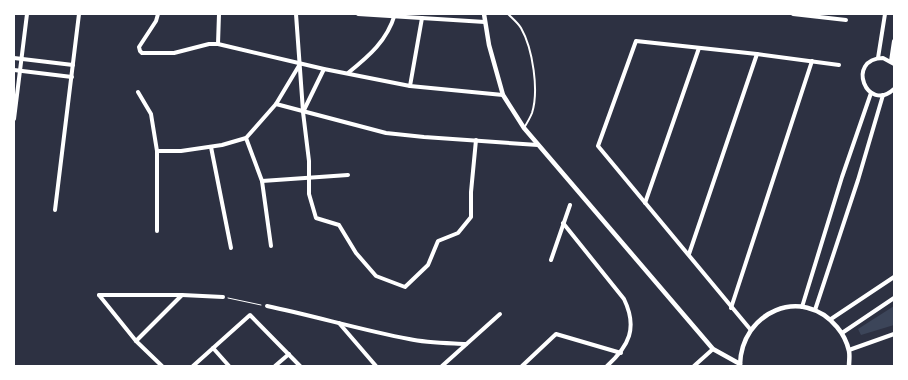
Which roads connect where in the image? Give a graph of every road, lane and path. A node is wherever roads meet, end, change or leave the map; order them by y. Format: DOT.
graph roads {
  1 [pos="27,14"];
  2 [pos="79,14"];
  3 [pos="158,14"];
  4 [pos="219,14"];
  5 [pos="296,14"];
  6 [pos="358,14"];
  7 [pos="484,14"];
  8 [pos="508,14"];
  9 [pos="793,14"];
  10 [pos="885,14"];
  11 [pos="395,15"];
  12 [pos="422,18"];
  13 [pos="846,20"];
  14 [pos="485,22"];
  15 [pos="894,41"];
  16 [pos="218,44"];
  17 [pos="699,48"];
  18 [pos="757,54"];
  19 [pos="14,58"];
  20 [pos="878,58"];
  21 [pos="22,59"];
  22 [pos="812,61"];
  23 [pos="893,63"];
  24 [pos="300,64"];
  25 [pos="73,65"];
  26 [pos="839,65"];
  27 [pos="324,69"];
  28 [pos="14,70"];
  29 [pos="20,70"];
  30 [pos="348,73"];
  31 [pos="72,77"];
  32 [pos="410,86"];
  33 [pos="894,89"];
  34 [pos="138,92"];
  35 [pos="871,92"];
  36 [pos="503,95"];
  37 [pos="883,95"];
  38 [pos="276,104"];
  39 [pos="303,112"];
  40 [pos="14,120"];
  41 [pos="524,128"];
  42 [pos="246,138"];
  43 [pos="476,140"];
  44 [pos="538,145"];
  45 [pos="211,147"];
  46 [pos="157,151"];
  47 [pos="348,175"];
  48 [pos="310,178"];
  49 [pos="262,181"];
  50 [pos="645,203"];
  51 [pos="570,205"];
  52 [pos="55,210"];
  53 [pos="563,223"];
  54 [pos="157,230"];
  55 [pos="271,246"];
  56 [pos="231,248"];
  57 [pos="689,254"];
  58 [pos="551,260"];
  59 [pos="894,277"];
  60 [pos="182,295"];
  61 [pos="223,297"];
  62 [pos="894,298"];
  63 [pos="267,306"];
  64 [pos="802,307"];
  65 [pos="731,308"];
  66 [pos="815,310"];
  67 [pos="500,314"];
  68 [pos="831,319"];
  69 [pos="339,323"];
  70 [pos="750,329"];
  71 [pos="842,333"];
  72 [pos="894,334"];
  73 [pos="136,341"];
  74 [pos="466,344"];
  75 [pos="213,348"];
  76 [pos="713,349"];
  77 [pos="849,350"];
  78 [pos="621,353"];
  79 [pos="289,354"];
  80 [pos="447,361"];
  81 [pos="740,365"];
  82 [pos="162,366"];
  83 [pos="193,366"];
  84 [pos="229,366"];
  85 [pos="275,366"];
  86 [pos="300,366"];
  87 [pos="376,366"];
  88 [pos="442,366"];
  89 [pos="451,366"];
  90 [pos="522,366"];
  91 [pos="607,366"];
  92 [pos="694,366"];
  93 [pos="849,366"];
  1 -- 21 [label="street"];
  2 -- 25 [label="street"];
  3 -- 16 [label="street"];
  4 -- 16 [label="street"];
  5 -- 24 [label="street"];
  6 -- 11 [label="street"];
  7 -- 14 [label="street"];
  8 -- 41 [label="lane"];
  9 -- 13 [label="street"];
  10 -- 20 [label="street"];
  11 -- 12 [label="street"];
  11 -- 30 [label="street"];
  12 -- 14 [label="street"];
  12 -- 32 [label="street"];
  14 -- 36 [label="street"];
  15 -- 23 [label="street"];
  16 -- 24 [label="street"];
  17 -- 18 [label="street"];
  17 -- 50 [label="street"];
  17 -- 50 [label="street"];
  18 -- 22 [label="street"];
  18 -- 57 [label="street"];
  19 -- 21 [label="street"];
  20 -- 23 [label="street"];
  20 -- 35 [label="street"];
  21 -- 25 [label="street"];
  21 -- 29 [label="street"];
  22 -- 26 [label="street"];
  22 -- 65 [label="street"];
  24 -- 27 [label="street"];
  24 -- 38 [label="street"];
  24 -- 39 [label="street"];
  25 -- 31 [label="street"];
  27 -- 30 [label="street"];
  27 -- 39 [label="street"];
  28 -- 29 [label="street"];
  29 -- 31 [label="street"];
  29 -- 40 [label="street"];
  30 -- 32 [label="street"];
  31 -- 52 [label="street"];
  32 -- 36 [label="street"];
  33 -- 37 [label="street"];
  34 -- 46 [label="street"];
  35 -- 37 [label="street"];
  35 -- 64 [label="street"];
  36 -- 41 [label="street"];
  37 -- 66 [label="street"];
  38 -- 39 [label="street"];
  38 -- 42 [label="street"];
  39 -- 43 [label="street"];
  39 -- 48 [label="street"];
  41 -- 44 [label="street"];
  42 -- 45 [label="street"];
  42 -- 49 [label="street"];
  43 -- 44 [label="street"];
  43 -- 48 [label="street"];
  44 -- 76 [label="street"];
  45 -- 46 [label="street"];
  45 -- 56 [label="street"];
  46 -- 54 [label="street"];
  47 -- 48 [label="street"];
  48 -- 49 [label="street"];
  49 -- 55 [label="street"];
  50 -- 57 [label="street"];
  51 -- 53 [label="street"];
  53 -- 58 [label="street"];
  53 -- 78 [label="street"];
  57 -- 65 [label="street"];
  59 -- 68 [label="street"];
  60 -- 61 [label="street"];
  60 -- 73 [label="street"];
  60 -- 73 [label="street"];
  61 -- 63 [label="path"];
  62 -- 71 [label="street"];
  63 -- 69 [label="street"];
  64 -- 66 [label="street"];
  64 -- 70 [label="street"];
  65 -- 70 [label="street"];
  66 -- 68 [label="street"];
  67 -- 74 [label="street"];
  68 -- 71 [label="street"];
  69 -- 74 [label="street"];
  69 -- 87 [label="street"];
  70 -- 81 [label="street"];
  71 -- 77 [label="street"];
  72 -- 77 [label="street"];
  73 -- 82 [label="street"];
  74 -- 80 [label="street"];
  75 -- 79 [label="street"];
  75 -- 83 [label="street"];
  75 -- 84 [label="street"];
  76 -- 81 [label="street"];
  76 -- 92 [label="street"];
  77 -- 93 [label="street"];
  78 -- 90 [label="street"];
  78 -- 91 [label="street"];
  79 -- 85 [label="street"];
  79 -- 86 [label="street"];
  80 -- 88 [label="street"];
  80 -- 89 [label="street"];
}
